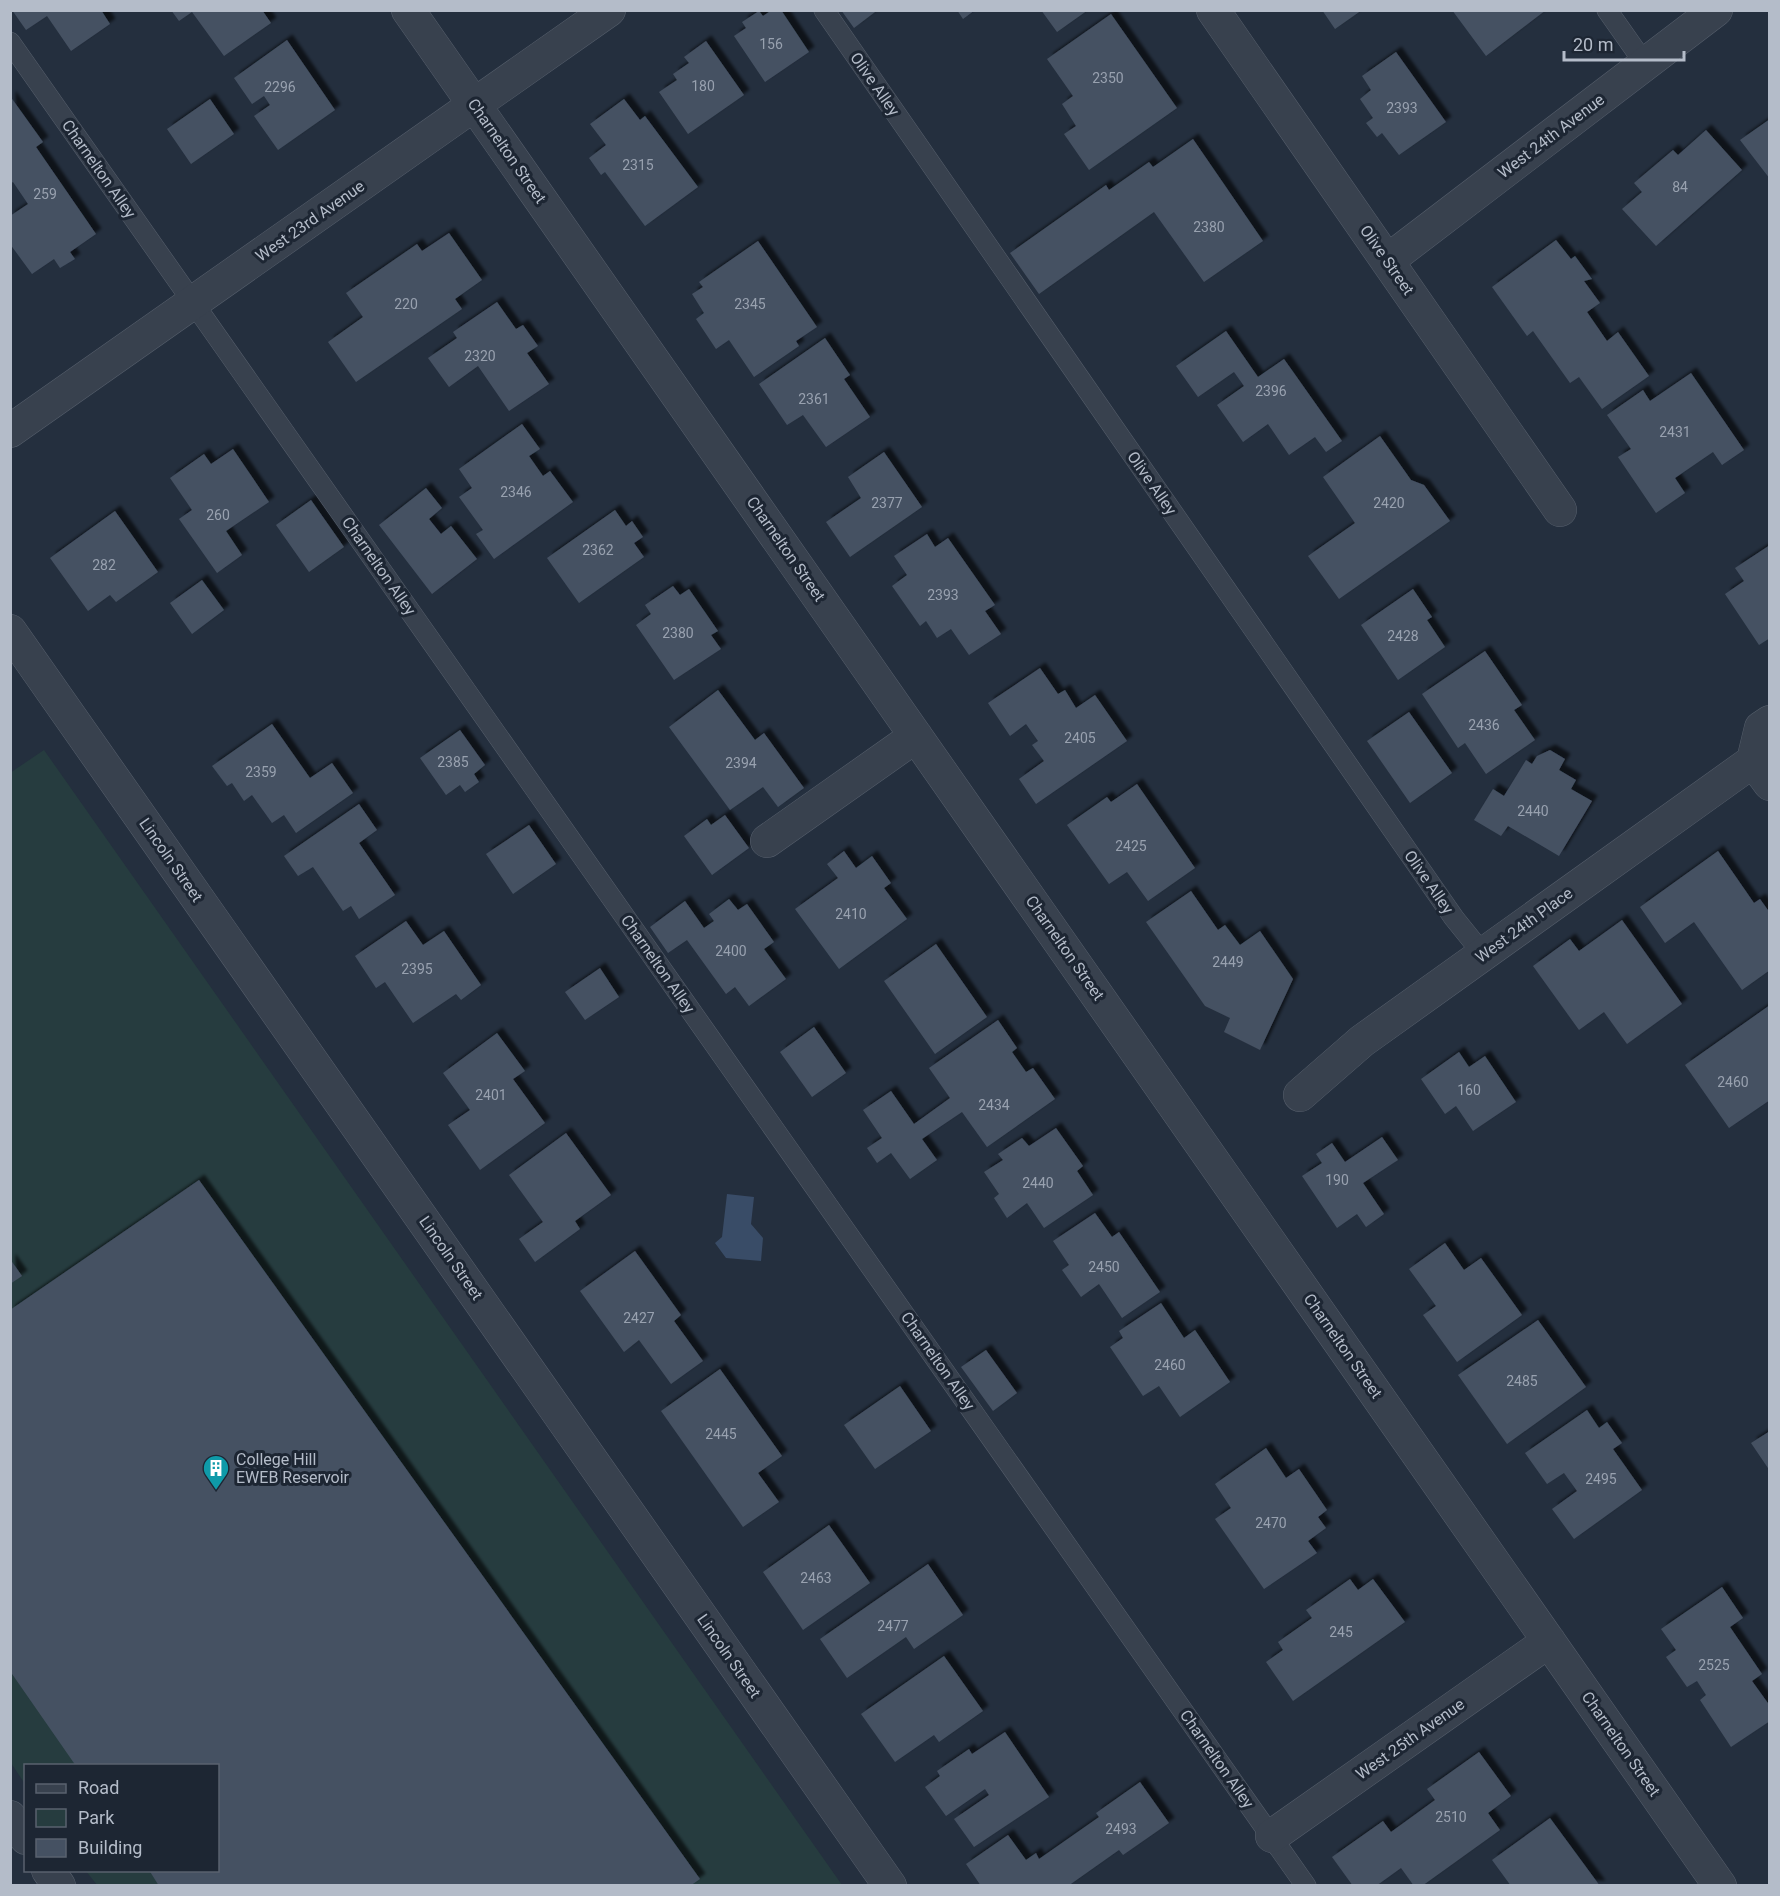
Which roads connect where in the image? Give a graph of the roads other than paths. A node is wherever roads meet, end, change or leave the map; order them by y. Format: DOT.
graph roads {
  1 [pos="408,10"];
  2 [pos="609,10"];
  3 [pos="824,10"];
  4 [pos="1213,10"];
  5 [pos="1607,10"];
  6 [pos="1716,10"];
  7 [pos="10,42"];
  8 [pos="1645,64"];
  9 [pos="474,105"];
  10 [pos="1387,261"];
  11 [pos="193,302"];
  12 [pos="10,431"];
  13 [pos="1560,510"];
  14 [pos="10,631"];
  15 [pos="1765,725"];
  16 [pos="916,736"];
  17 [pos="1761,773"];
  18 [pos="767,841"];
  19 [pos="1483,954"];
  20 [pos="1300,1095"];
  21 [pos="1549,1641"];
  22 [pos="10,1817"];
  23 [pos="24,1835"];
  24 [pos="1272,1836"];
  25 [pos="49,1872"];
  26 [pos="58,1886"];
  27 [pos="890,1886"];
  28 [pos="1306,1886"];
  29 [pos="1720,1886"];
  1 -- 9 [label="street, Charnelton Street"];
  2 -- 9 [label="street, West 23rd Avenue"];
  3 -- 19 [label="lane, Olive Alley"];
  4 -- 10 [label="street, Olive Street"];
  5 -- 8 [label="lane"];
  6 -- 8 [label="street, West 24th Avenue"];
  7 -- 11 [label="lane, Charnelton Alley"];
  8 -- 10 [label="street, West 24th Avenue"];
  9 -- 11 [label="street, West 23rd Avenue"];
  9 -- 16 [label="street, Charnelton Street"];
  10 -- 13 [label="street, Olive Street"];
  11 -- 12 [label="street, West 23rd Avenue"];
  11 -- 24 [label="lane, Charnelton Alley"];
  14 -- 27 [label="street, Lincoln Street"];
  15 -- 17 [label="street"];
  16 -- 18 [label="street"];
  16 -- 21 [label="street, Charnelton Street"];
  17 -- 19 [label="street, West 24th Place"];
  19 -- 20 [label="street, West 24th Place"];
  21 -- 24 [label="street, West 25th Avenue"];
  21 -- 29 [label="street, Charnelton Street"];
  22 -- 23 [label="street"];
  24 -- 28 [label="lane, Charnelton Alley"];
  25 -- 26 [label="street"];
}
